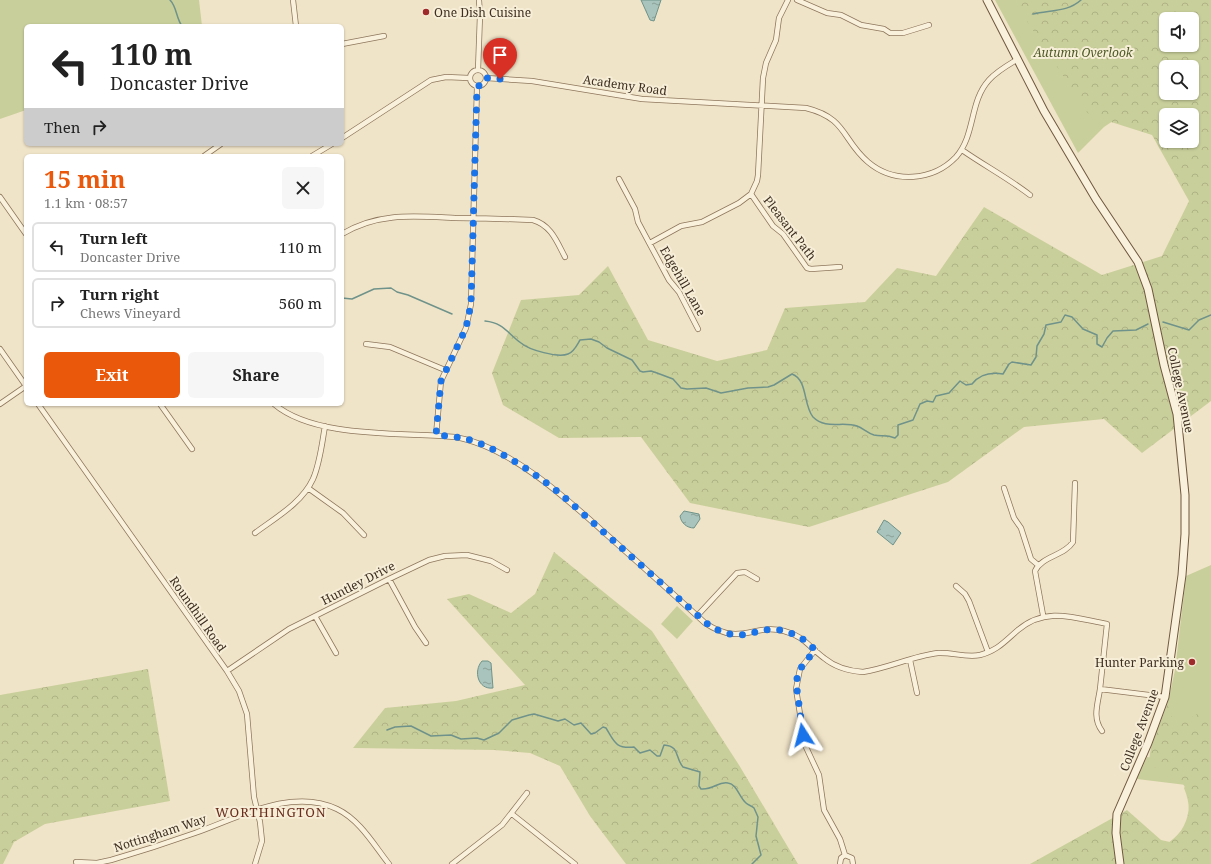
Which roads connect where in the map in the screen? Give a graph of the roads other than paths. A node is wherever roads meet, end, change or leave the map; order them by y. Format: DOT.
graph roads {
  1 [pos="293,0"];
  2 [pos="479,0"];
  3 [pos="788,0"];
  4 [pos="797,0"];
  5 [pos="987,0"];
  6 [pos="296,24"];
  7 [pos="929,25"];
  8 [pos="384,36"];
  9 [pos="344,44"];
  10 [pos="1018,59"];
  11 [pos="478,70"];
  12 [pos="469,78"];
  13 [pos="486,78"];
  14 [pos="477,87"];
  15 [pos="762,106"];
  16 [pos="344,136"];
  17 [pos="219,146"];
  18 [pos="329,146"];
  19 [pos="962,150"];
  20 [pos="207,154"];
  21 [pos="315,154"];
  22 [pos="619,180"];
  23 [pos="751,194"];
  24 [pos="1030,195"];
  25 [pos="0,197"];
  26 [pos="473,218"];
  27 [pos="24,231"];
  28 [pos="344,233"];
  29 [pos="650,243"];
  30 [pos="565,257"];
  31 [pos="840,267"];
  32 [pos="698,329"];
  33 [pos="366,344"];
  34 [pos="0,349"];
  35 [pos="445,370"];
  36 [pos="24,383"];
  37 [pos="24,387"];
  38 [pos="0,404"];
  39 [pos="39,406"];
  40 [pos="161,406"];
  41 [pos="277,406"];
  42 [pos="325,426"];
  43 [pos="436,435"];
  44 [pos="192,449"];
  45 [pos="1075,483"];
  46 [pos="308,488"];
  47 [pos="1004,488"];
  48 [pos="255,533"];
  49 [pos="364,535"];
  50 [pos="1038,565"];
  51 [pos="507,570"];
  52 [pos="388,579"];
  53 [pos="757,579"];
  54 [pos="956,586"];
  55 [pos="1043,615"];
  56 [pos="315,616"];
  57 [pos="697,616"];
  58 [pos="426,643"];
  59 [pos="815,650"];
  60 [pos="988,652"];
  61 [pos="336,653"];
  62 [pos="910,660"];
  63 [pos="227,671"];
  64 [pos="1100,688"];
  65 [pos="917,694"];
  66 [pos="1165,697"];
  67 [pos="1102,731"];
  68 [pos="527,793"];
  69 [pos="256,810"];
  70 [pos="512,814"];
  71 [pos="845,855"];
  72 [pos="76,862"];
  73 [pos="255,864"];
  74 [pos="389,864"];
  75 [pos="452,864"];
  76 [pos="575,864"];
  77 [pos="840,864"];
  78 [pos="853,864"];
  79 [pos="1120,864"];
  1 -- 6 [label="street"];
  2 -- 11 [label="street"];
  3 -- 15 [label="street"];
  4 -- 7 [label="street"];
  5 -- 10 [label="street, College Avenue"];
  8 -- 9 [label="street"];
  10 -- 19 [label="street"];
  10 -- 66 [label="street, College Avenue"];
  11 -- 12 [label="street"];
  11 -- 13 [label="street"];
  12 -- 14 [label="street"];
  12 -- 16 [label="street"];
  13 -- 14 [label="street"];
  13 -- 15 [label="street, Academy Road"];
  14 -- 26 [label="street"];
  15 -- 19 [label="street, Academy Road"];
  15 -- 23 [label="street"];
  17 -- 20 [label="street"];
  18 -- 21 [label="street"];
  19 -- 24 [label="street"];
  22 -- 29 [label="street, Edgehill Lane"];
  23 -- 29 [label="street"];
  23 -- 31 [label="street, Pleasant Path"];
  25 -- 27 [label="street"];
  26 -- 28 [label="street"];
  26 -- 30 [label="street"];
  26 -- 35 [label="street"];
  29 -- 32 [label="street, Edgehill Lane"];
  33 -- 35 [label="street"];
  34 -- 36 [label="street"];
  35 -- 43 [label="street"];
  37 -- 38 [label="street"];
  39 -- 63 [label="street, Roundhill Road"];
  40 -- 44 [label="street"];
  41 -- 42 [label="street"];
  42 -- 43 [label="street"];
  42 -- 46 [label="street"];
  43 -- 57 [label="street"];
  45 -- 50 [label="street"];
  46 -- 48 [label="street"];
  46 -- 49 [label="street"];
  47 -- 50 [label="street"];
  50 -- 55 [label="street"];
  51 -- 52 [label="street, Huntley Drive"];
  52 -- 56 [label="street, Huntley Drive"];
  52 -- 58 [label="street"];
  53 -- 57 [label="street"];
  54 -- 60 [label="street"];
  55 -- 60 [label="street"];
  55 -- 64 [label="street"];
  56 -- 61 [label="street"];
  56 -- 63 [label="street, Huntley Drive"];
  57 -- 59 [label="street"];
  59 -- 62 [label="street"];
  59 -- 71 [label="street"];
  60 -- 62 [label="street"];
  62 -- 65 [label="street"];
  63 -- 69 [label="street, Roundhill Road"];
  64 -- 66 [label="street"];
  64 -- 67 [label="street"];
  66 -- 79 [label="street, College Avenue"];
  68 -- 70 [label="street"];
  69 -- 72 [label="street, Nottingham Way"];
  69 -- 73 [label="street, Roundhill Road"];
  69 -- 74 [label="street, Nottingham Way"];
  70 -- 75 [label="street"];
  70 -- 76 [label="street"];
  71 -- 77 [label="street"];
  71 -- 78 [label="street"];
}
